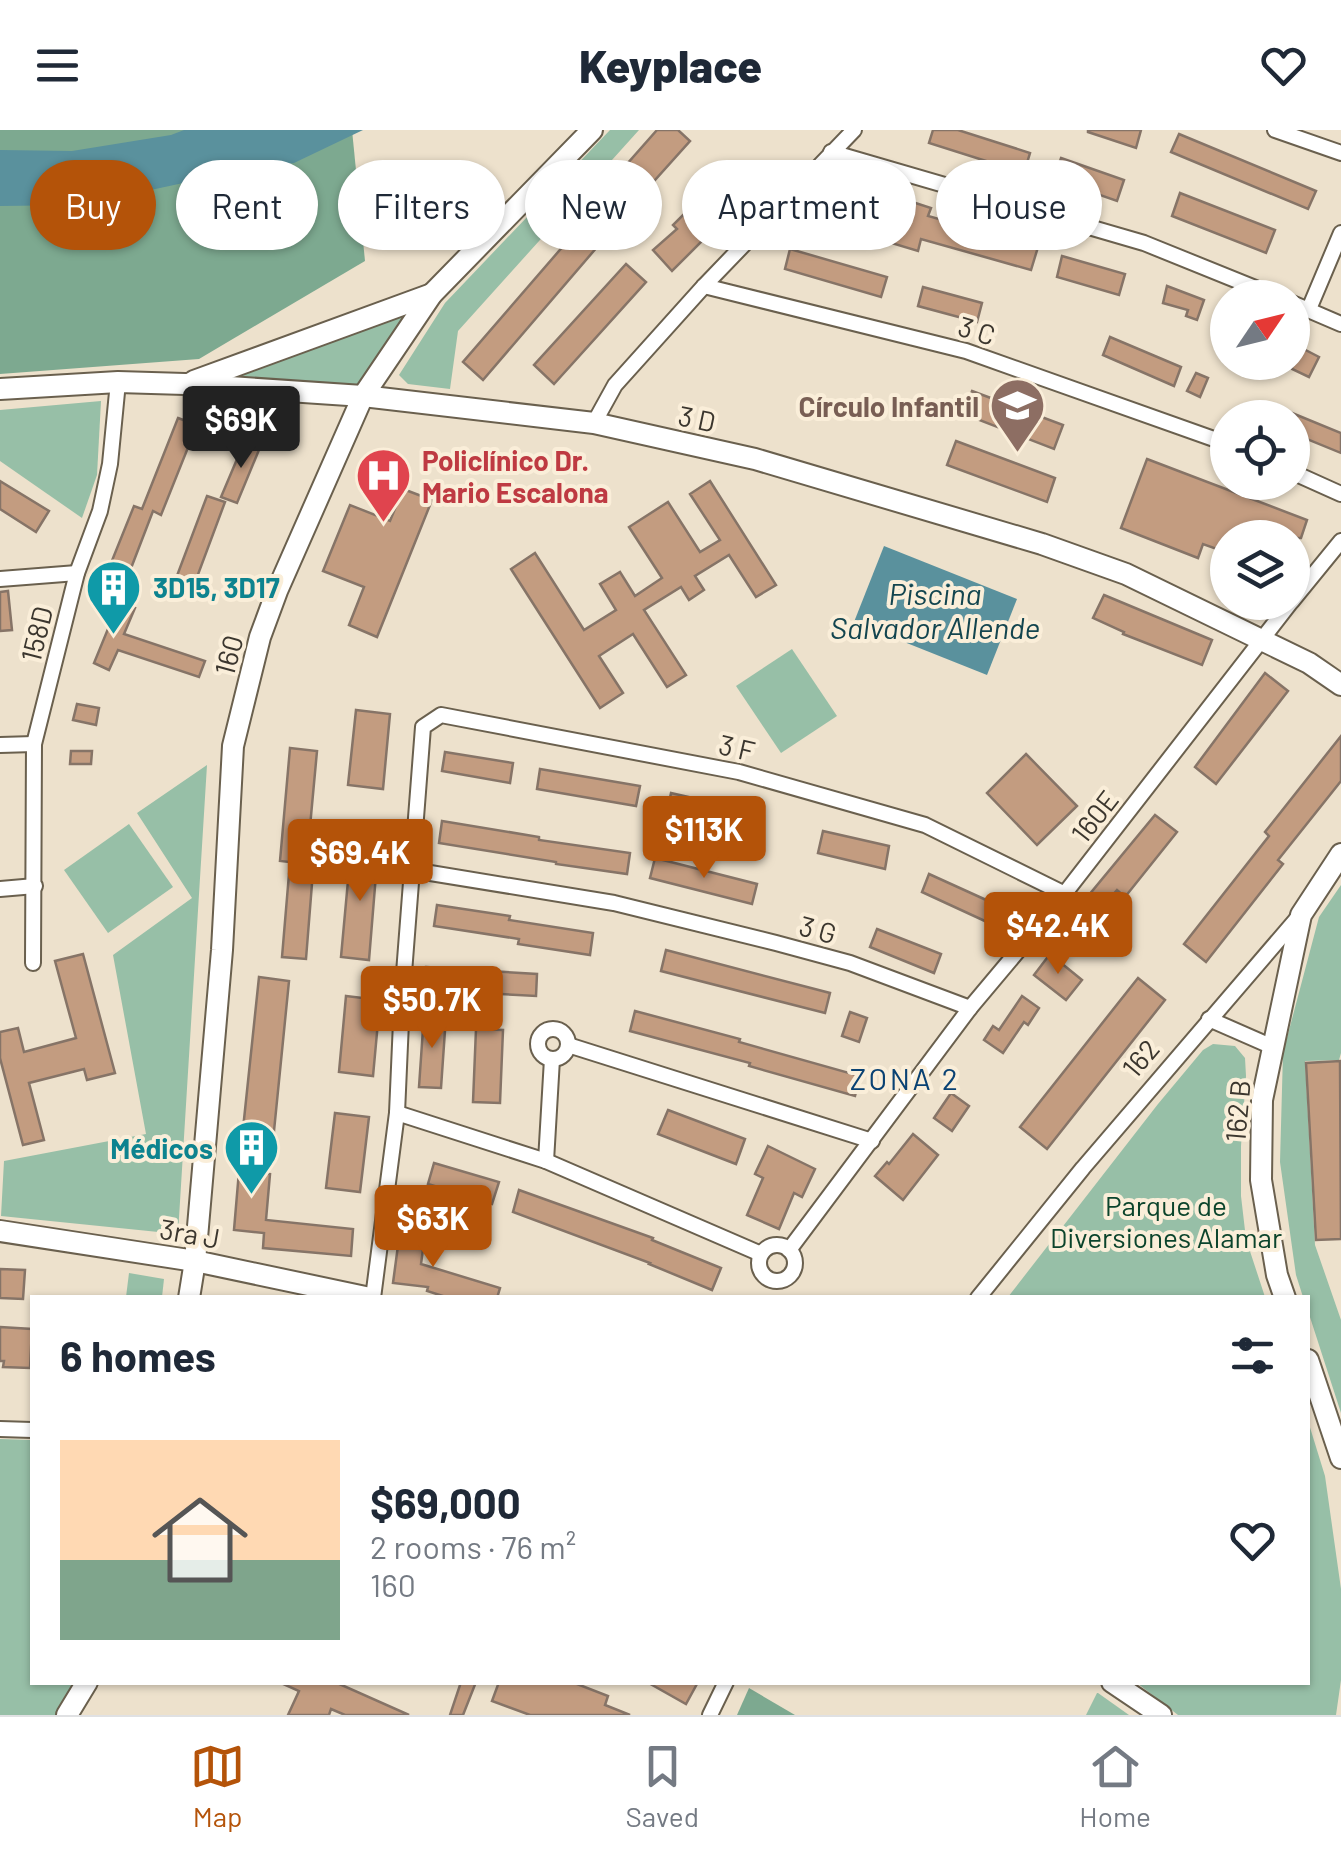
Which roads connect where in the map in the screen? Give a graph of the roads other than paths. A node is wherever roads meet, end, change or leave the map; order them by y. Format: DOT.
graph roads {
  1 [pos="592,130"];
  2 [pos="854,130"];
  3 [pos="1275,130"];
  4 [pos="832,152"];
  5 [pos="1341,154"];
  6 [pos="1341,233"];
  7 [pos="1235,280"];
  8 [pos="704,286"];
  9 [pos="432,294"];
  10 [pos="1310,307"];
  11 [pos="1310,309"];
  12 [pos="1341,324"];
  13 [pos="118,382"];
  14 [pos="185,384"];
  15 [pos="0,389"];
  16 [pos="364,396"];
  17 [pos="594,423"];
  18 [pos="1210,438"];
  19 [pos="1310,480"];
  20 [pos="1341,494"];
  21 [pos="1341,541"];
  22 [pos="78,573"];
  23 [pos="0,579"];
  24 [pos="1310,580"];
  25 [pos="1277,620"];
  26 [pos="1262,639"];
  27 [pos="1341,685"];
  28 [pos="34,744"];
  29 [pos="0,745"];
  30 [pos="1341,854"];
  31 [pos="412,870"];
  32 [pos="35,886"];
  33 [pos="0,889"];
  34 [pos="1065,894"];
  35 [pos="1300,915"];
  36 [pos="33,963"];
  37 [pos="970,1008"];
  38 [pos="1208,1020"];
  39 [pos="568,1045"];
  40 [pos="1272,1047"];
  41 [pos="552,1060"];
  42 [pos="397,1114"];
  43 [pos="872,1141"];
  44 [pos="546,1161"];
  45 [pos="0,1231"];
  46 [pos="789,1250"];
  47 [pos="760,1254"];
  48 [pos="195,1261"];
  49 [pos="189,1295"];
  50 [pos="357,1295"];
  51 [pos="371,1295"];
  52 [pos="980,1295"];
  53 [pos="1284,1295"];
  54 [pos="1310,1366"];
  55 [pos="0,1429"];
  56 [pos="30,1430"];
  57 [pos="1341,1458"];
  58 [pos="85,1685"];
  59 [pos="725,1685"];
  60 [pos="1116,1685"];
  61 [pos="67,1715"];
  62 [pos="710,1715"];
  63 [pos="1161,1715"];
  1 -- 9 [label="street, 160"];
  2 -- 4 [label="street"];
  3 -- 5 [label="street"];
  4 -- 7 [label="street"];
  4 -- 8 [label="street"];
  6 -- 10 [label="street"];
  8 -- 17 [label="street"];
  8 -- 18 [label="street, 3 C"];
  9 -- 14 [label="street"];
  9 -- 16 [label="street, 160"];
  11 -- 12 [label="street"];
  13 -- 14 [label="street, 3 D"];
  13 -- 15 [label="street, 3 D"];
  13 -- 22 [label="street, 158D"];
  14 -- 16 [label="street, 3 D"];
  16 -- 17 [label="street, 3 D"];
  16 -- 48 [label="street, 160"];
  17 -- 26 [label="street, 3 D"];
  19 -- 20 [label="street"];
  21 -- 24 [label="street, 160E"];
  22 -- 23 [label="street"];
  22 -- 28 [label="street, 158D"];
  25 -- 26 [label="street, 160E"];
  26 -- 27 [label="street, 3 D"];
  26 -- 34 [label="street, 160E"];
  28 -- 29 [label="street"];
  28 -- 32 [label="street, 158D"];
  30 -- 35 [label="street, 162"];
  31 -- 34 [label="street, 3 F"];
  31 -- 37 [label="street, 3 G"];
  31 -- 42 [label="street"];
  32 -- 33 [label="street"];
  32 -- 36 [label="street, 158D"];
  34 -- 37 [label="street, 160E"];
  35 -- 38 [label="street, 162"];
  35 -- 40 [label="street, 162 B"];
  37 -- 43 [label="street, 160E"];
  38 -- 40 [label="street, 162 B"];
  38 -- 52 [label="street, 162"];
  39 -- 41 [label="street"];
  39 -- 41 [label="street"];
  39 -- 43 [label="street"];
  40 -- 53 [label="street, 162 B"];
  41 -- 44 [label="street"];
  42 -- 44 [label="street"];
  42 -- 51 [label="street"];
  43 -- 46 [label="street, 160E"];
  44 -- 47 [label="street"];
  45 -- 48 [label="street, 3ra J"];
  46 -- 47 [label="street"];
  46 -- 47 [label="street"];
  48 -- 49 [label="street, 160"];
  48 -- 50 [label="street, 3ra J"];
  54 -- 57 [label="street"];
  55 -- 56 [label="street"];
  58 -- 61 [label="street"];
  59 -- 62 [label="street"];
  60 -- 63 [label="street"];
}
